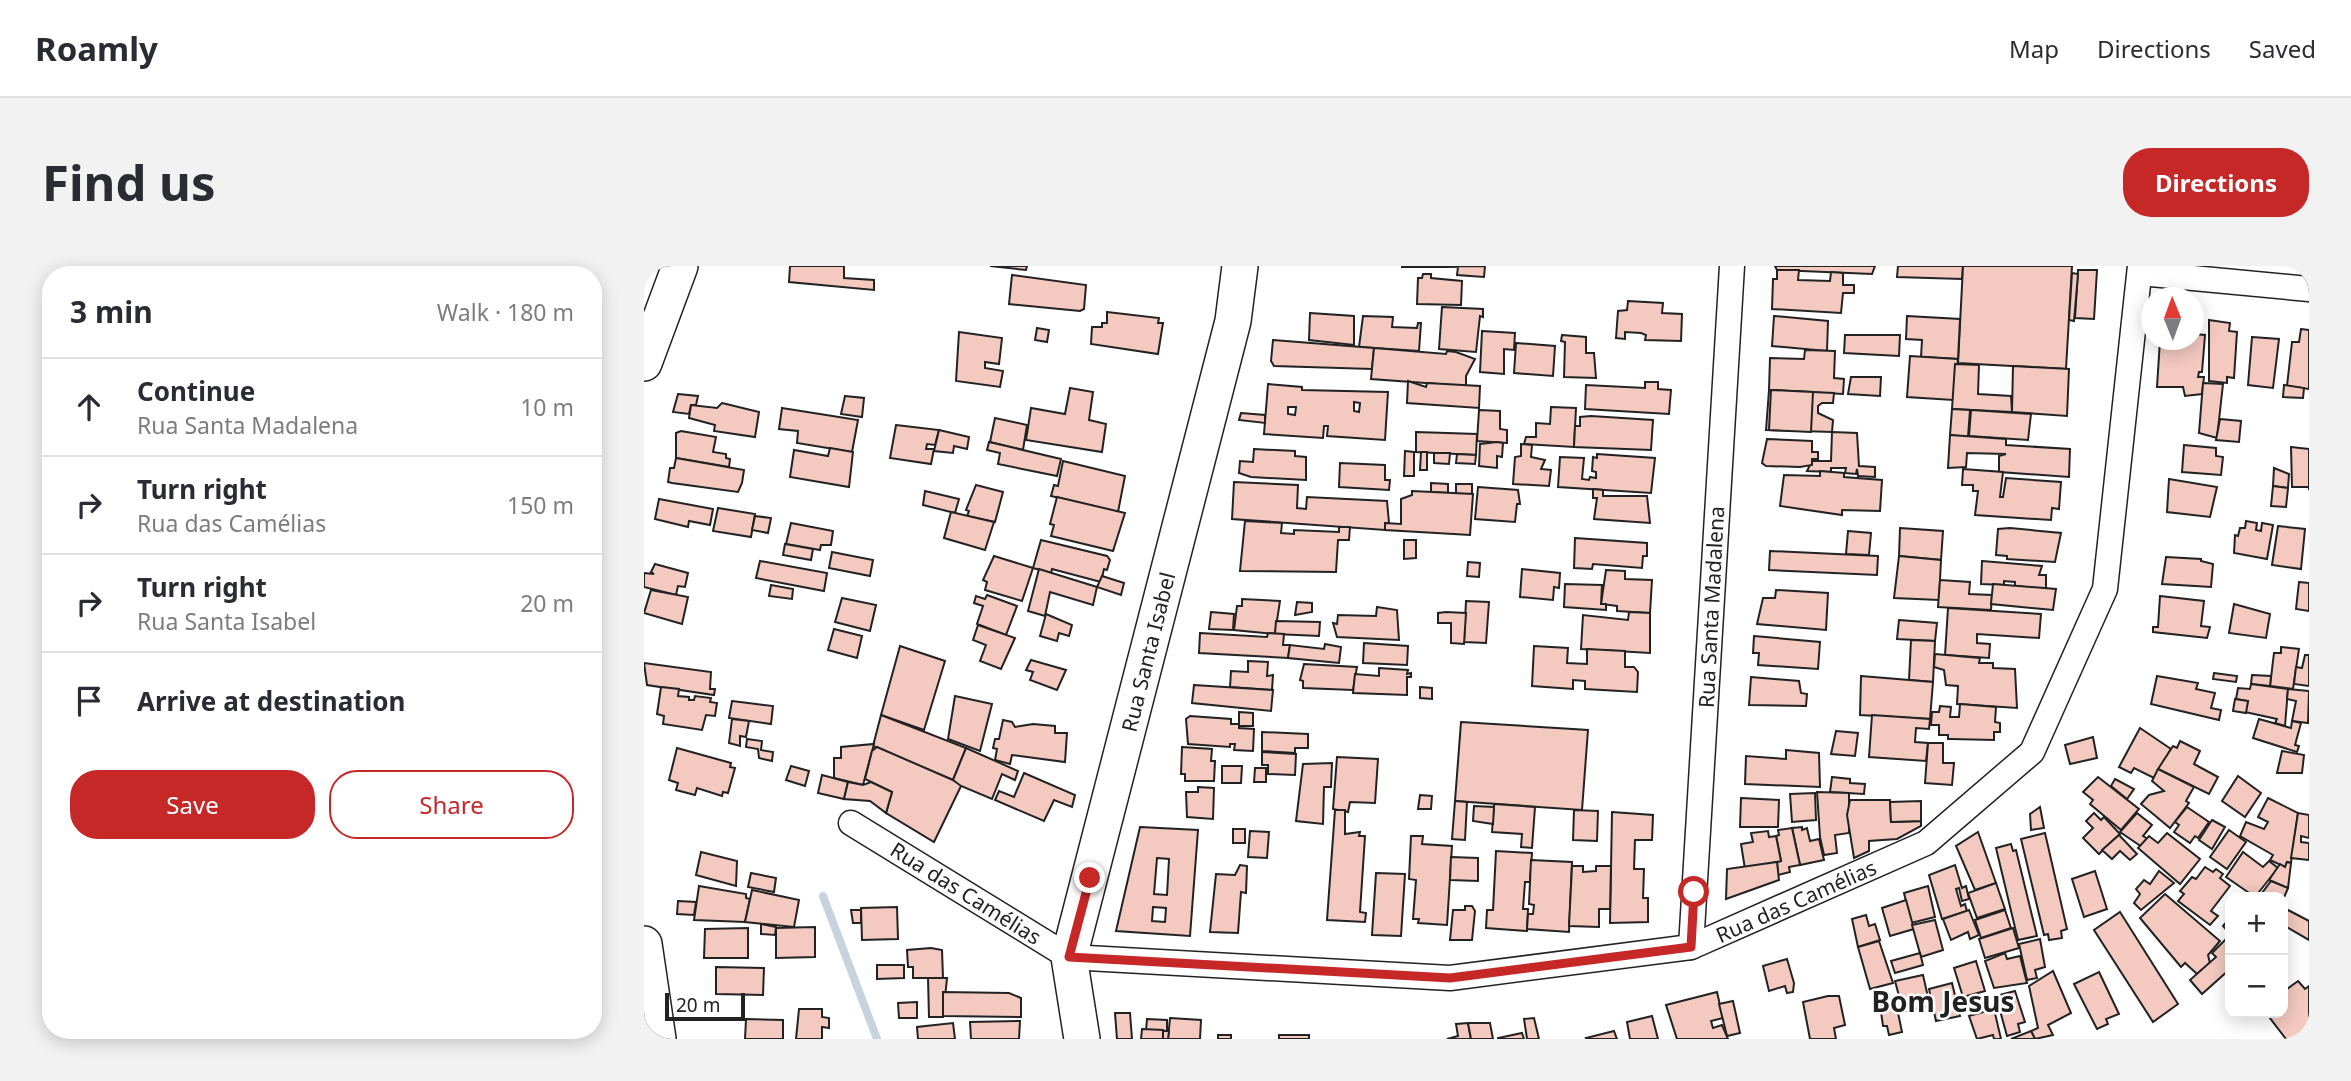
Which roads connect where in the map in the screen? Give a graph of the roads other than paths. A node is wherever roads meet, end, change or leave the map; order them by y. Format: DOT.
graph roads {
  1 [pos="680,266"];
  2 [pos="1240,266"];
  3 [pos="1732,266"];
  4 [pos="2140,270"];
  5 [pos="2309,289"];
  6 [pos="644,363"];
  7 [pos="851,823"];
  8 [pos="644,944"];
  9 [pos="1691,947"];
  10 [pos="1069,957"];
  11 [pos="658,1039"];
  12 [pos="1082,1039"];
  1 -- 6 [label="street"];
  2 -- 10 [label="street, Rua Santa Isabel"];
  3 -- 9 [label="street, Rua Santa Madalena"];
  4 -- 5 [label="street"];
  4 -- 9 [label="street, Rua das Camélias"];
  7 -- 10 [label="street, Rua das Camélias"];
  8 -- 11 [label="street"];
  9 -- 10 [label="street, Rua das Camélias"];
  10 -- 12 [label="street, Rua Santa Isabel"];
}
